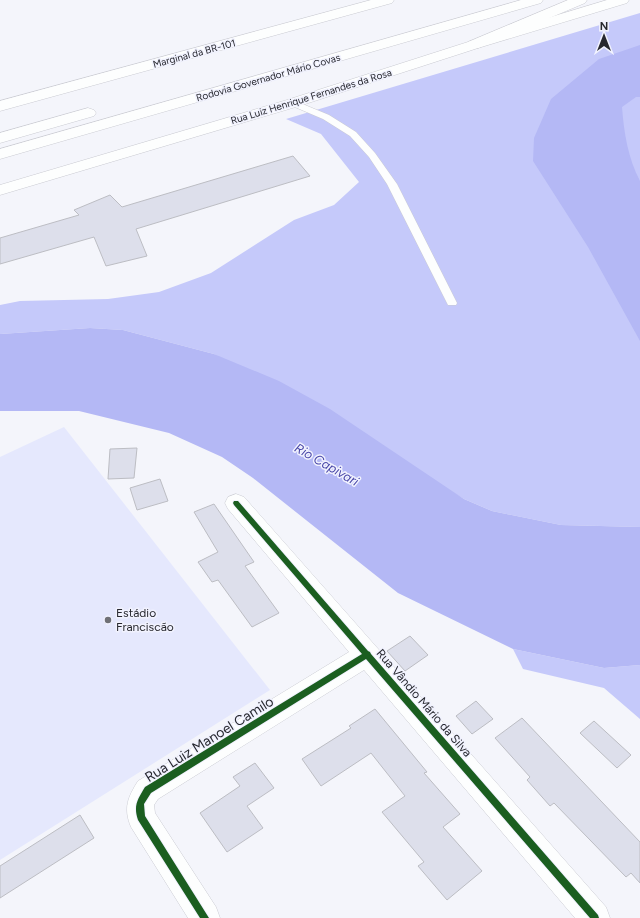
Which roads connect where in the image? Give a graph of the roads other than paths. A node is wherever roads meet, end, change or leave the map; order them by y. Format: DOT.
graph roads {
  1 [pos="387,0"];
  2 [pos="488,0"];
  3 [pos="536,0"];
  4 [pos="580,0"];
  5 [pos="622,0"];
  6 [pos="473,45"];
  7 [pos="190,84"];
  8 [pos="293,103"];
  9 [pos="0,106"];
  10 [pos="99,110"];
  11 [pos="0,138"];
  12 [pos="0,154"];
  13 [pos="0,190"];
  14 [pos="452,303"];
  15 [pos="236,503"];
  16 [pos="368,654"];
  17 [pos="205,918"];
  18 [pos="595,918"];
  1 -- 9 [label="main road, Marginal da BR-101"];
  2 -- 7 [label="main road, Rodovia Governador Mário Covas"];
  3 -- 12 [label="main road, Rodovia Governador Mário Covas"];
  4 -- 6 [label="main road"];
  5 -- 6 [label="main road, Rua Luiz Henrique Fernandes da Rosa"];
  6 -- 8 [label="main road, Rua Luiz Henrique Fernandes da Rosa"];
  8 -- 13 [label="main road, Rua Luiz Henrique Fernandes da Rosa"];
  8 -- 14 [label="lane"];
  10 -- 11 [label="main road"];
  15 -- 16 [label="main road, Rua Vândio Mário da Silva"];
  16 -- 17 [label="main road, Rua Luiz Manoel Camilo"];
  16 -- 18 [label="main road, Rua Vândio Mário da Silva"];
}
